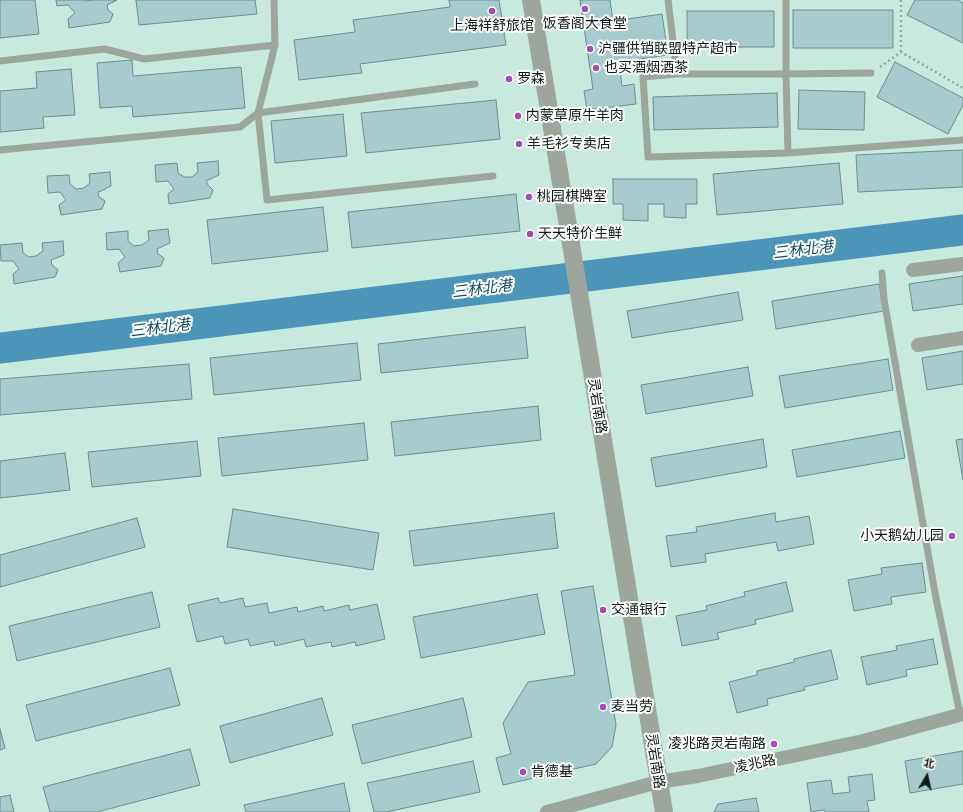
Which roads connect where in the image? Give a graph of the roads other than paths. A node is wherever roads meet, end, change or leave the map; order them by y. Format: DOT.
graph roads {
  1 [pos="274,0"];
  2 [pos="531,0"];
  3 [pos="668,0"];
  4 [pos="786,0"];
  5 [pos="275,45"];
  6 [pos="0,62"];
  7 [pos="871,73"];
  8 [pos="677,74"];
  9 [pos="786,74"];
  10 [pos="475,84"];
  11 [pos="258,113"];
  12 [pos="963,140"];
  13 [pos="0,150"];
  14 [pos="788,152"];
  15 [pos="493,176"];
  16 [pos="963,264"];
  17 [pos="913,270"];
  18 [pos="882,273"];
  19 [pos="963,338"];
  20 [pos="918,345"];
  21 [pos="961,714"];
  22 [pos="658,782"];
  23 [pos="547,812"];
  24 [pos="664,812"];
  1 -- 5 [label="lane"];
  2 -- 22 [label="street, 灵岩南路"];
  3 -- 8 [label="lane"];
  4 -- 9 [label="lane"];
  5 -- 6 [label="lane"];
  5 -- 11 [label="lane"];
  7 -- 9 [label="lane"];
  8 -- 9 [label="lane"];
  8 -- 14 [label="lane"];
  9 -- 14 [label="lane"];
  10 -- 11 [label="lane"];
  11 -- 13 [label="lane"];
  11 -- 15 [label="lane"];
  12 -- 14 [label="lane"];
  16 -- 17 [label="street"];
  18 -- 21 [label="lane"];
  19 -- 20 [label="street"];
  21 -- 22 [label="street, 凌兆路"];
  22 -- 23 [label="street, 凌兆路"];
  22 -- 24 [label="street, 灵岩南路"];
}
